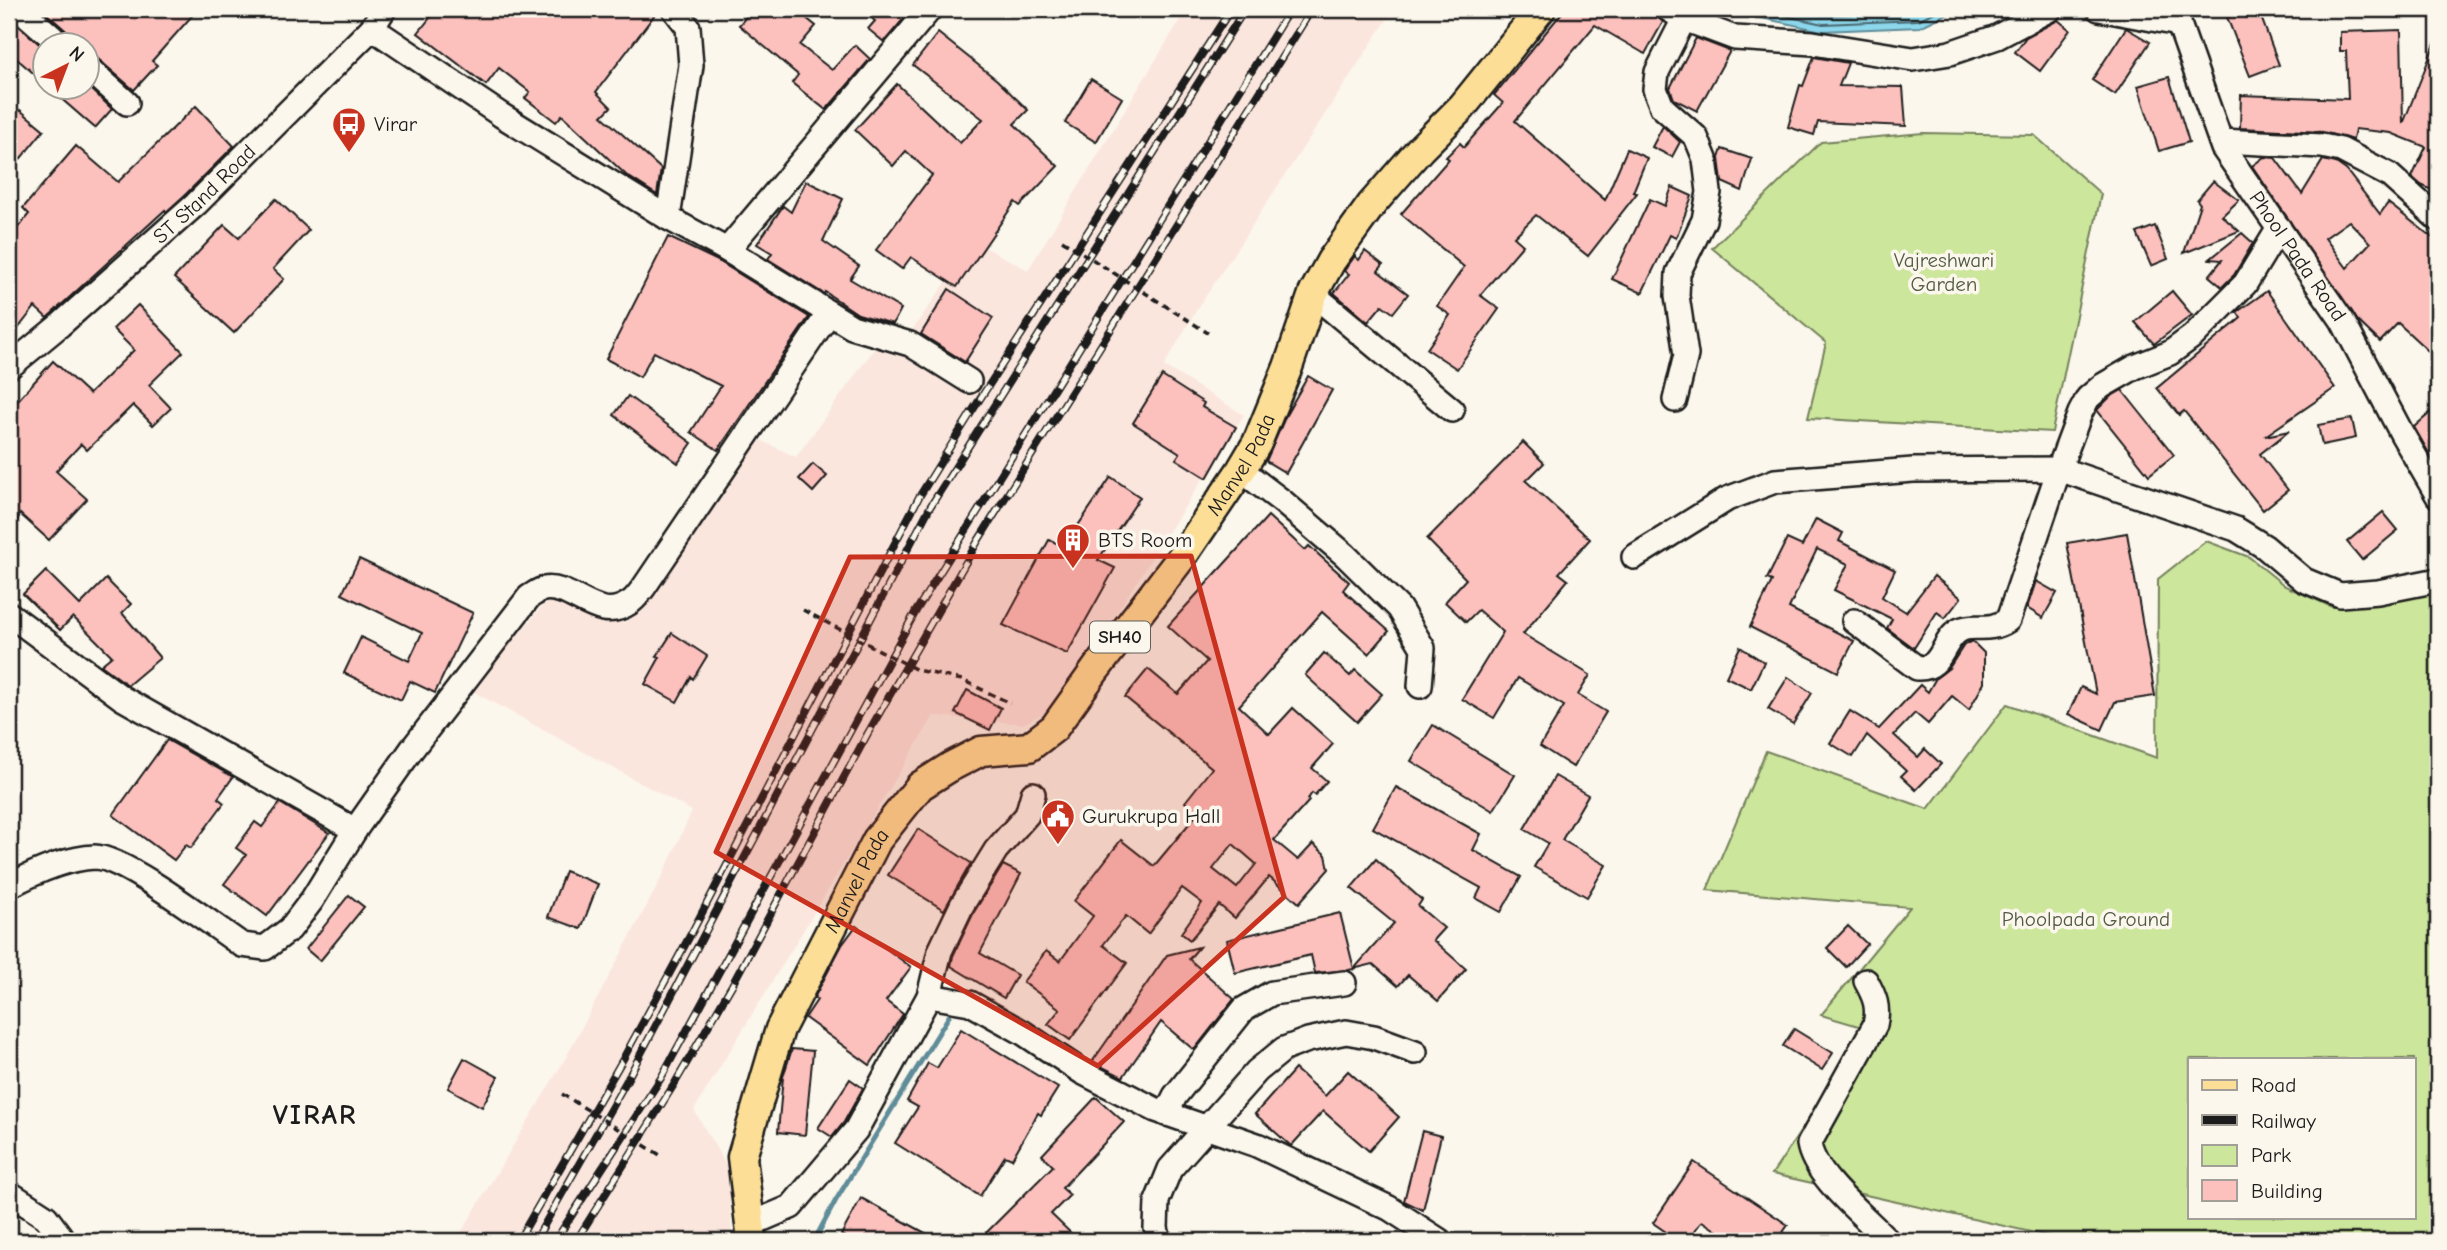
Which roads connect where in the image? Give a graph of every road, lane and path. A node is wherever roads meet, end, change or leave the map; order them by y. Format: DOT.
graph roads {
  1 [pos="20,9"];
  2 [pos="384,9"];
  3 [pos="674,9"];
  4 [pos="930,9"];
  5 [pos="1541,9"];
  6 [pos="2050,9"];
  7 [pos="2099,9"];
  8 [pos="1676,14"];
  9 [pos="2179,17"];
  10 [pos="372,28"];
  11 [pos="46,32"];
  12 [pos="102,81"];
  13 [pos="127,103"];
  14 [pos="2221,141"];
  15 [pos="668,218"];
  16 [pos="2438,219"];
  17 [pos="2278,228"];
  18 [pos="1062,240"];
  19 [pos="727,250"];
  20 [pos="1313,294"];
  21 [pos="829,313"];
  22 [pos="1208,333"];
  23 [pos="9,367"];
  24 [pos="969,381"];
  25 [pos="1675,400"];
  26 [pos="1452,410"];
  27 [pos="1241,470"];
  28 [pos="2057,476"];
  29 [pos="2438,496"];
  30 [pos="1634,557"];
  31 [pos="2438,580"];
  32 [pos="803,610"];
  33 [pos="9,614"];
  34 [pos="1854,621"];
  35 [pos="1420,686"];
  36 [pos="1010,703"];
  37 [pos="1033,794"];
  38 [pos="355,830"];
  39 [pos="9,886"];
  40 [pos="1867,981"];
  41 [pos="1344,983"];
  42 [pos="929,996"];
  43 [pos="1415,1052"];
  44 [pos="562,1094"];
  45 [pos="1166,1114"];
  46 [pos="1205,1128"];
  47 [pos="660,1155"];
  48 [pos="9,1193"];
  49 [pos="750,1233"];
  50 [pos="64,1241"];
  51 [pos="1159,1241"];
  52 [pos="1440,1241"];
  53 [pos="1888,1241"];
  1 -- 11 [label="street"];
  2 -- 10 [label="street, ST Stand Road"];
  3 -- 15 [label="street"];
  4 -- 19 [label="street"];
  5 -- 20 [label="main road, Manvel Pada / SH40"];
  6 -- 8 [label="street"];
  7 -- 9 [label="street"];
  8 -- 25 [label="street"];
  9 -- 14 [label="street, Phool Pada Road"];
  10 -- 15 [label="street"];
  10 -- 23 [label="street, ST Stand Road"];
  12 -- 13 [label="street"];
  14 -- 16 [label="street"];
  14 -- 17 [label="street, Phool Pada Road"];
  15 -- 19 [label="street"];
  17 -- 28 [label="street"];
  17 -- 29 [label="street, Phool Pada Road"];
  18 -- 22 [label="path, bridge"];
  19 -- 21 [label="street"];
  20 -- 26 [label="street"];
  20 -- 27 [label="main road, Manvel Pada / SH40"];
  21 -- 24 [label="street"];
  21 -- 38 [label="street"];
  27 -- 35 [label="street"];
  27 -- 49 [label="main road, Manvel Pada / SH40"];
  28 -- 30 [label="street"];
  28 -- 31 [label="street"];
  28 -- 34 [label="street"];
  32 -- 36 [label="path, bridge"];
  33 -- 38 [label="street"];
  37 -- 42 [label="street"];
  38 -- 39 [label="street"];
  40 -- 53 [label="street"];
  41 -- 45 [label="street"];
  42 -- 45 [label="street"];
  42 -- 49 [label="street"];
  43 -- 46 [label="street"];
  44 -- 47 [label="path, bridge"];
  45 -- 46 [label="street"];
  46 -- 51 [label="street"];
  46 -- 52 [label="street"];
  48 -- 50 [label="street"];
}
